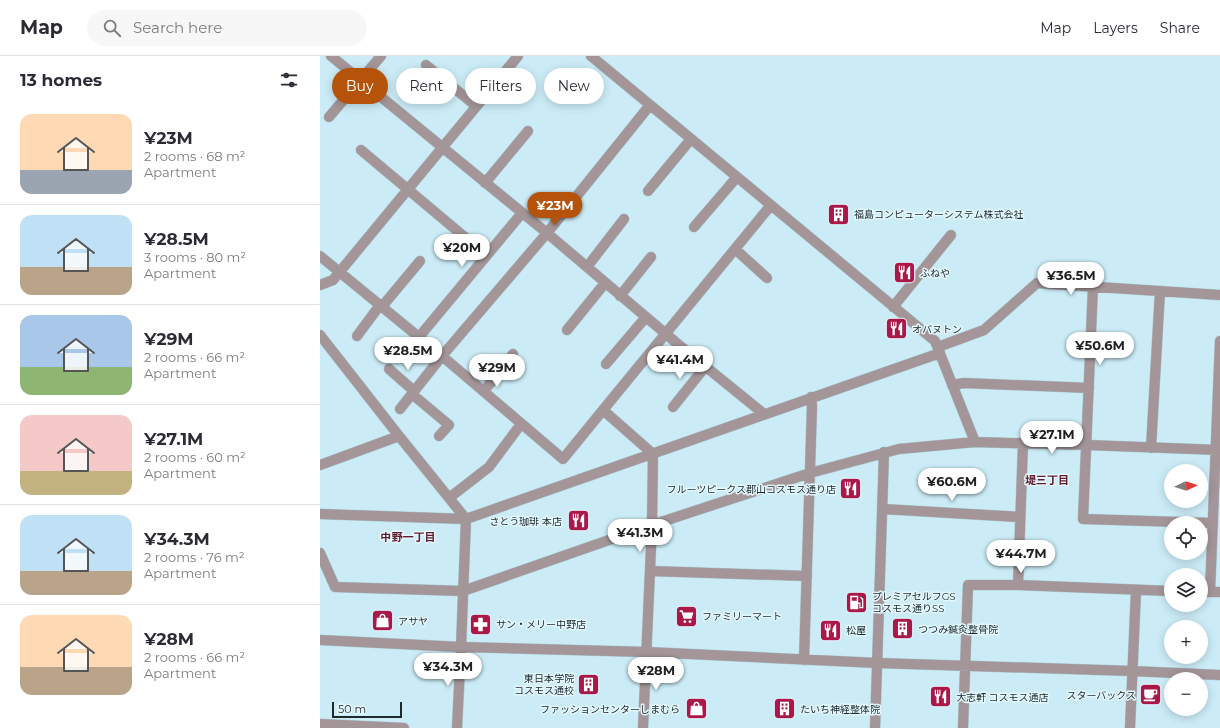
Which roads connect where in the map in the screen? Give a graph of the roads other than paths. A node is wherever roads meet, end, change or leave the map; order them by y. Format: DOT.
graph roads {
  1 [pos="331,56"];
  2 [pos="381,56"];
  3 [pos="518,56"];
  4 [pos="591,56"];
  5 [pos="426,64"];
  6 [pos="345,68"];
  7 [pos="371,68"];
  8 [pos="340,104"];
  9 [pos="388,104"];
  10 [pos="650,105"];
  11 [pos="476,106"];
  12 [pos="329,117"];
  13 [pos="528,131"];
  14 [pos="691,139"];
  15 [pos="442,147"];
  16 [pos="361,150"];
  17 [pos="737,177"];
  18 [pos="485,183"];
  19 [pos="407,190"];
  20 [pos="648,191"];
  21 [pos="771,206"];
  22 [pos="522,213"];
  23 [pos="624,219"];
  24 [pos="694,227"];
  25 [pos="546,233"];
  26 [pos="951,235"];
  27 [pos="467,239"];
  28 [pos="735,249"];
  29 [pos="320,256"];
  30 [pos="651,257"];
  31 [pos="420,261"];
  32 [pos="587,267"];
  33 [pos="339,272"];
  34 [pos="767,278"];
  35 [pos="605,283"];
  36 [pos="320,285"];
  37 [pos="1092,286"];
  38 [pos="1160,291"];
  39 [pos="1220,295"];
  40 [pos="620,296"];
  41 [pos="380,306"];
  42 [pos="893,307"];
  43 [pos="646,317"];
  44 [pos="567,330"];
  45 [pos="665,334"];
  46 [pos="320,335"];
  47 [pos="357,336"];
  48 [pos="419,337"];
  49 [pos="1220,341"];
  50 [pos="939,350"];
  51 [pos="513,354"];
  52 [pos="442,356"];
  53 [pos="606,364"];
  54 [pos="705,366"];
  55 [pos="388,369"];
  56 [pos="952,385"];
  57 [pos="1089,388"];
  58 [pos="484,391"];
  59 [pos="413,392"];
  60 [pos="811,397"];
  61 [pos="673,407"];
  62 [pos="400,409"];
  63 [pos="602,410"];
  64 [pos="764,414"];
  65 [pos="521,424"];
  66 [pos="399,436"];
  67 [pos="439,436"];
  68 [pos="974,442"];
  69 [pos="1023,443"];
  70 [pos="1086,445"];
  71 [pos="1151,448"];
  72 [pos="1218,450"];
  73 [pos="884,452"];
  74 [pos="653,454"];
  75 [pos="320,465"];
  76 [pos="810,473"];
  77 [pos="449,498"];
  78 [pos="883,509"];
  79 [pos="320,514"];
  80 [pos="1020,516"];
  81 [pos="466,519"];
  82 [pos="1212,523"];
  83 [pos="652,525"];
  84 [pos="320,552"];
  85 [pos="650,571"];
  86 [pos="807,576"];
  87 [pos="1018,585"];
  88 [pos="1136,590"];
  89 [pos="463,591"];
  90 [pos="1164,591"];
  91 [pos="1210,592"];
  92 [pos="320,640"];
  93 [pos="462,647"];
  94 [pos="647,652"];
  95 [pos="804,660"];
  96 [pos="877,663"];
  97 [pos="965,666"];
  98 [pos="1132,671"];
  99 [pos="1220,675"];
  100 [pos="323,725"];
  101 [pos="404,728"];
  102 [pos="457,728"];
  103 [pos="643,728"];
  104 [pos="875,728"];
  105 [pos="964,728"];
  106 [pos="1130,728"];
  1 -- 6 [label="street"];
  2 -- 7 [label="street"];
  3 -- 11 [label="street"];
  4 -- 10 [label="street"];
  5 -- 11 [label="street"];
  8 -- 12 [label="street"];
  9 -- 15 [label="street"];
  10 -- 14 [label="street"];
  10 -- 25 [label="street"];
  11 -- 15 [label="street"];
  13 -- 18 [label="street"];
  14 -- 17 [label="street"];
  14 -- 20 [label="street"];
  15 -- 18 [label="street"];
  15 -- 19 [label="street"];
  16 -- 19 [label="street"];
  17 -- 21 [label="street"];
  17 -- 24 [label="street"];
  18 -- 22 [label="street"];
  19 -- 27 [label="street"];
  19 -- 33 [label="street"];
  21 -- 28 [label="street"];
  21 -- 42 [label="street"];
  22 -- 25 [label="street"];
  22 -- 48 [label="street"];
  23 -- 32 [label="street"];
  25 -- 32 [label="street"];
  25 -- 52 [label="street"];
  26 -- 42 [label="street"];
  28 -- 34 [label="street"];
  28 -- 45 [label="street"];
  29 -- 33 [label="street"];
  30 -- 40 [label="street"];
  31 -- 41 [label="street"];
  32 -- 35 [label="street"];
  33 -- 36 [label="street"];
  33 -- 41 [label="street"];
  35 -- 40 [label="street"];
  35 -- 44 [label="street"];
  37 -- 38 [label="street"];
  37 -- 50 [label="street"];
  37 -- 57 [label="street"];
  38 -- 39 [label="street"];
  38 -- 71 [label="street"];
  40 -- 43 [label="street"];
  41 -- 47 [label="street"];
  41 -- 48 [label="street"];
  42 -- 50 [label="street"];
  43 -- 45 [label="street"];
  43 -- 53 [label="street"];
  45 -- 54 [label="street"];
  45 -- 63 [label="street"];
  46 -- 66 [label="street"];
  48 -- 52 [label="street"];
  49 -- 72 [label="street"];
  50 -- 56 [label="street"];
  50 -- 60 [label="street"];
  51 -- 58 [label="street"];
  52 -- 58 [label="street"];
  52 -- 59 [label="street"];
  54 -- 61 [label="street"];
  54 -- 64 [label="street"];
  55 -- 59 [label="street"];
  56 -- 57 [label="street"];
  56 -- 68 [label="street"];
  57 -- 70 [label="street"];
  58 -- 65 [label="street"];
  59 -- 62 [label="street"];
  59 -- 67 [label="street"];
  60 -- 64 [label="street"];
  60 -- 76 [label="street"];
  63 -- 65 [label="street"];
  63 -- 74 [label="street"];
  64 -- 74 [label="street"];
  65 -- 77 [label="street"];
  66 -- 75 [label="street"];
  66 -- 77 [label="street"];
  68 -- 69 [label="street"];
  68 -- 73 [label="street"];
  69 -- 70 [label="street"];
  69 -- 80 [label="street"];
  70 -- 71 [label="street"];
  70 -- 82 [label="street"];
  71 -- 72 [label="street"];
  72 -- 82 [label="street"];
  73 -- 76 [label="street"];
  73 -- 78 [label="street"];
  74 -- 81 [label="street"];
  74 -- 83 [label="street"];
  76 -- 83 [label="street"];
  76 -- 86 [label="street"];
  77 -- 81 [label="street"];
  78 -- 80 [label="street"];
  78 -- 96 [label="street"];
  79 -- 81 [label="street"];
  80 -- 87 [label="street"];
  81 -- 89 [label="street"];
  82 -- 91 [label="street"];
  83 -- 85 [label="street"];
  83 -- 89 [label="street"];
  84 -- 89 [label="street"];
  85 -- 86 [label="street"];
  85 -- 94 [label="street"];
  86 -- 95 [label="street"];
  87 -- 88 [label="street"];
  87 -- 97 [label="street"];
  88 -- 90 [label="street"];
  88 -- 98 [label="street"];
  89 -- 93 [label="street"];
  92 -- 93 [label="street"];
  93 -- 94 [label="street"];
  93 -- 102 [label="street"];
  94 -- 95 [label="street"];
  94 -- 103 [label="street"];
  95 -- 96 [label="street"];
  96 -- 97 [label="street"];
  96 -- 104 [label="street"];
  97 -- 98 [label="street"];
  97 -- 105 [label="street"];
  98 -- 99 [label="street"];
  98 -- 106 [label="street"];
  100 -- 101 [label="street"];
}
